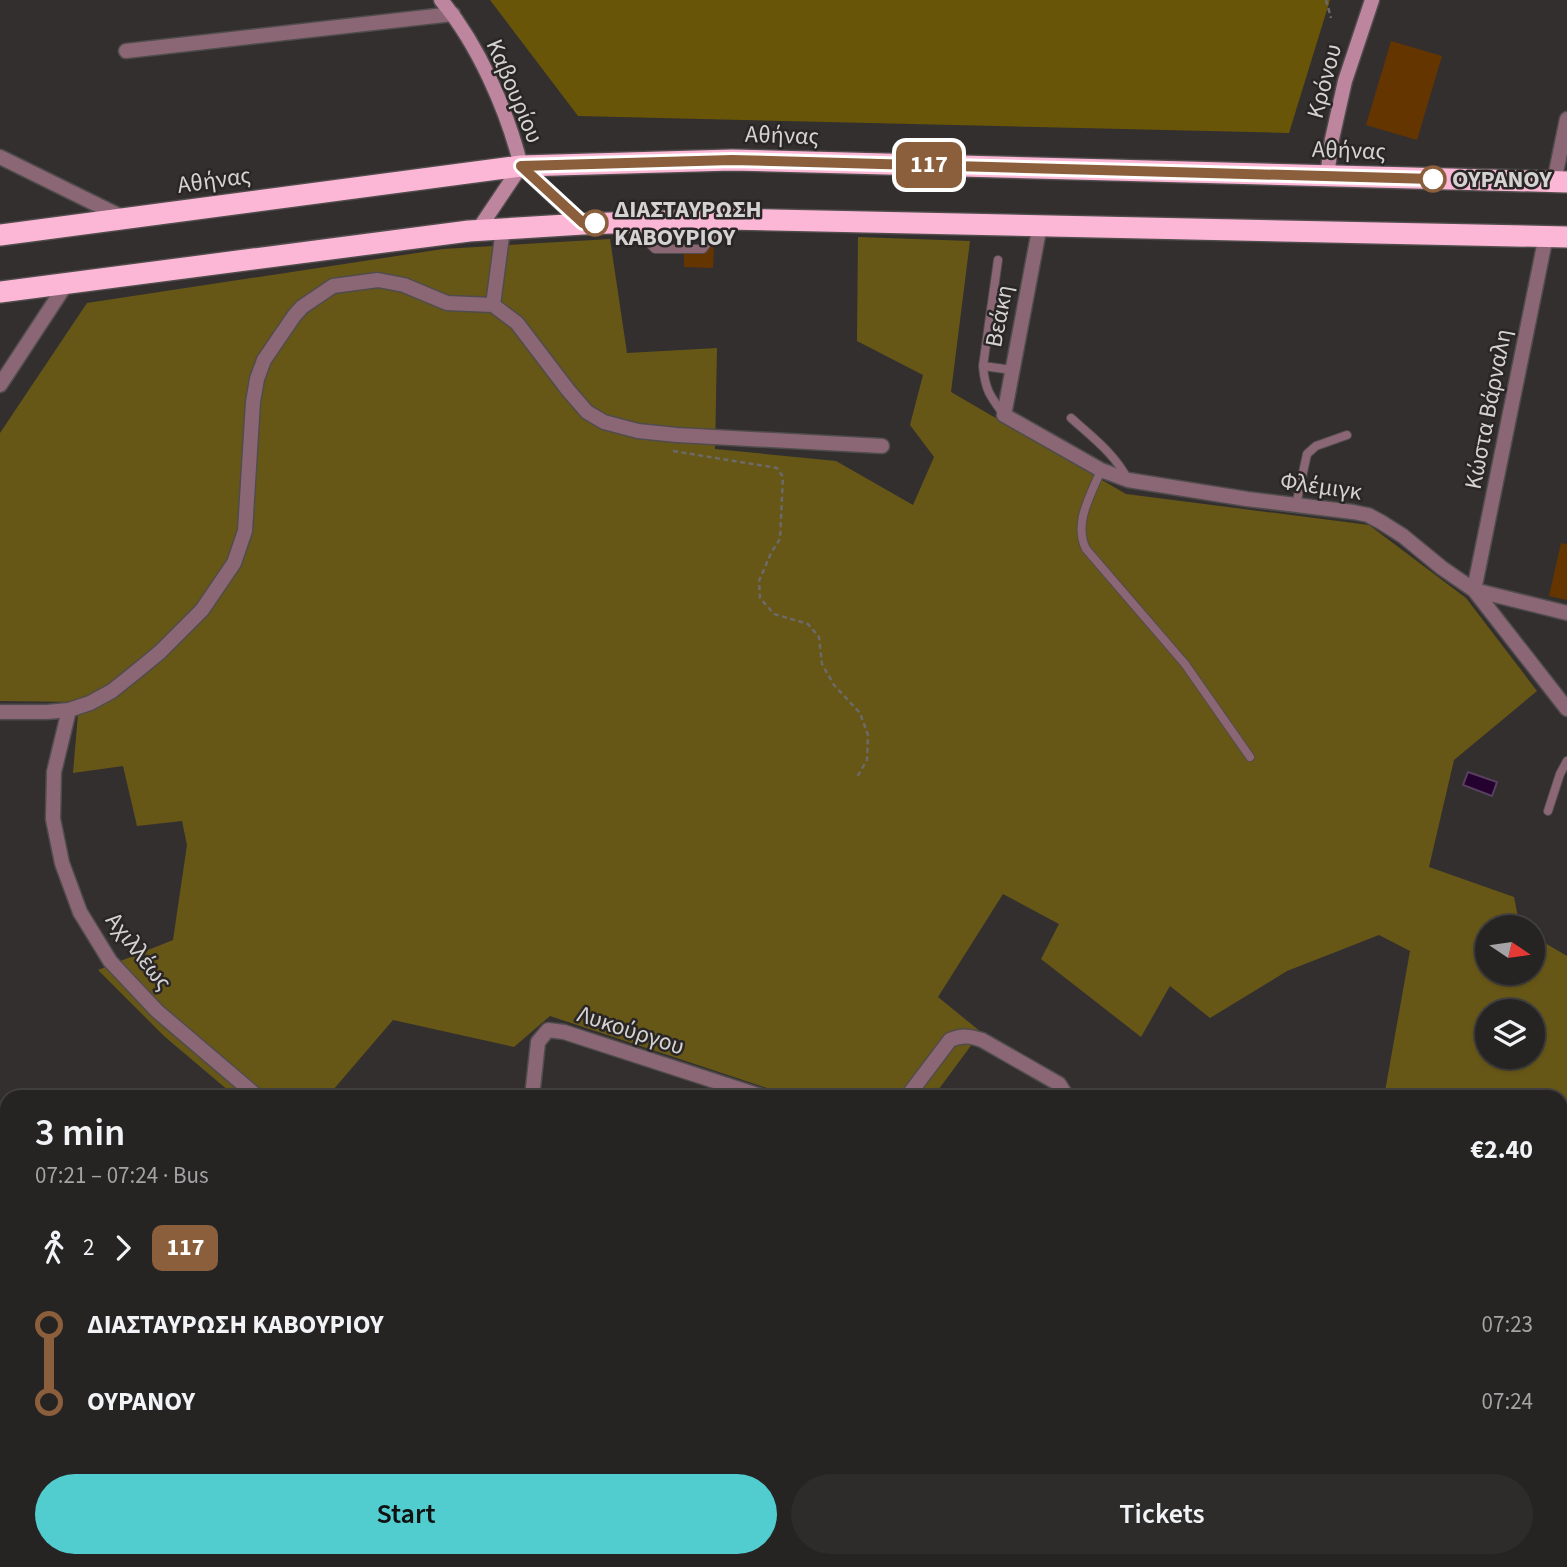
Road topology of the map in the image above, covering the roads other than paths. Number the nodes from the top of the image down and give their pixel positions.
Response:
1 (441, 0) edge
2 (1372, 0) edge
3 (453, 14) junction
4 (126, 51) dead end
5 (1567, 119) edge
6 (0, 157) edge
7 (521, 166) junction
8 (1327, 176) junction
9 (1560, 182) edge
10 (126, 218) junction
11 (725, 219) junction
12 (626, 222) junction
13 (583, 223) junction
14 (1040, 225) junction
15 (503, 229) junction
16 (478, 230) junction
17 (0, 235) edge
18 (1556, 236) edge
19 (998, 260) dead end
20 (67, 283) junction
21 (0, 292) edge
22 (494, 305) junction
23 (983, 366) junction
24 (1012, 370) junction
25 (0, 385) edge
26 (1004, 415) junction
27 (1071, 418) dead end
28 (1347, 435) dead end
29 (881, 446) dead end
30 (1101, 470) junction
31 (1128, 480) junction
32 (1296, 505) junction
33 (1474, 590) junction
34 (1567, 613) edge
35 (1567, 709) edge
36 (69, 710) junction
37 (0, 712) edge
38 (1250, 757) dead end
39 (1567, 761) edge
40 (1548, 811) dead end
41 (250, 1090) edge
42 (532, 1090) edge
43 (730, 1090) edge
44 (912, 1090) edge
45 (1063, 1090) edge

1 - 3 street, Καβουρίου
2 - 8 street, Κρόνου
3 - 4 street
3 - 7 street, Καβουρίου
5 - 9 street
6 - 10 street
7 - 8 highway, Αθήνας
7 - 10 highway, Αθήνας
7 - 13 street
7 - 16 street
8 - 9 highway, Αθήνας
10 - 17 highway, Αθήνας
11 - 12 highway
11 - 12 lane
11 - 14 highway
12 - 13 highway
13 - 15 highway
14 - 18 highway
14 - 24 street, Βεάκη
15 - 16 highway
15 - 22 street
16 - 20 highway
18 - 33 street, Κώστα Βάρναλη
19 - 23 lane
20 - 21 highway
20 - 25 street
22 - 29 street
22 - 36 street
23 - 24 lane
23 - 26 lane
24 - 26 street, Βεάκη
26 - 30 street, Φλέμιγκ
27 - 31 lane
28 - 32 lane
30 - 31 street, Φλέμιγκ
30 - 38 lane
31 - 32 street, Φλέμιγκ
32 - 33 street, Φλέμιγκ
33 - 34 street
33 - 35 street, Φλέμιγκ
36 - 37 street
36 - 41 street, Αχιλλέως
39 - 40 lane
42 - 43 street, Λυκούργου
44 - 45 street

